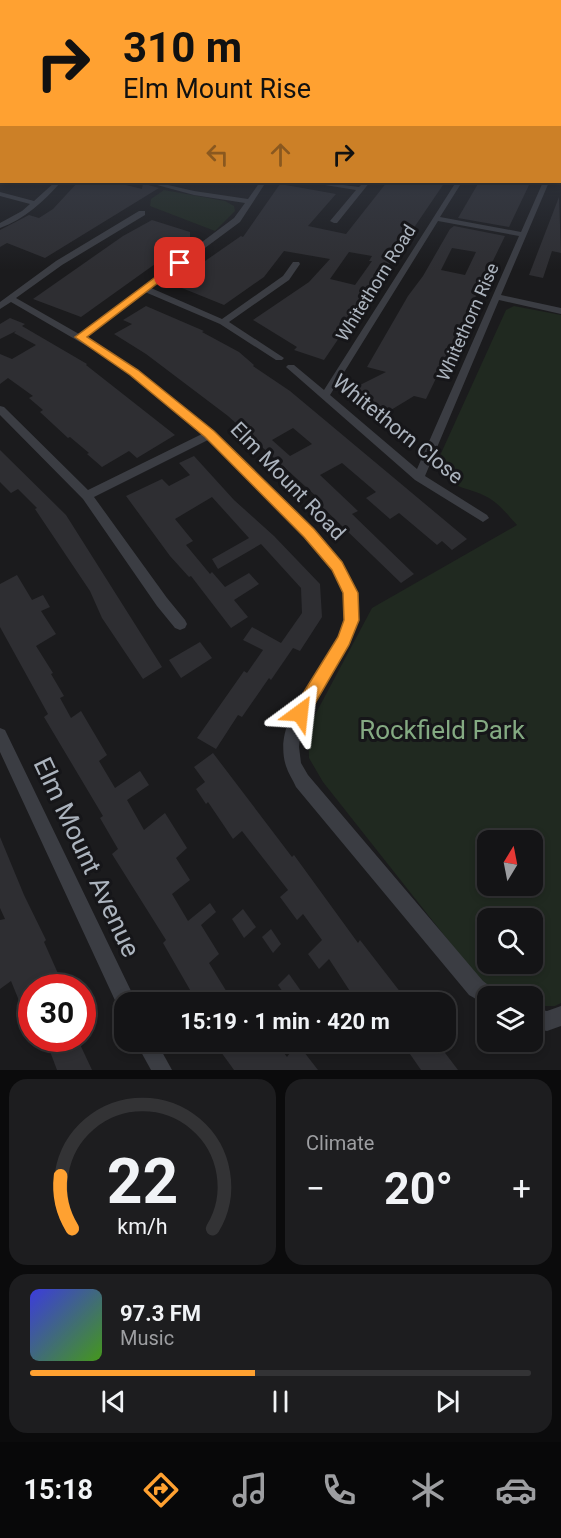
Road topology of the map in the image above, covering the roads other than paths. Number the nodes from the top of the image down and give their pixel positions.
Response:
1 (57, 183) edge
2 (158, 183) edge
3 (262, 183) edge
4 (316, 183) edge
5 (366, 183) edge
6 (458, 183) edge
7 (546, 183) edge
8 (361, 189) junction
9 (0, 194) edge
10 (248, 201) junction
11 (36, 204) junction
12 (142, 213) dead end
13 (436, 219) junction
14 (334, 221) dead end
15 (0, 226) edge
16 (523, 235) junction
17 (296, 264) dead end
18 (145, 289) junction
19 (498, 297) junction
20 (12, 299) junction
21 (0, 306) edge
22 (561, 311) edge
23 (223, 322) junction
24 (80, 337) junction
25 (279, 358) dead end
26 (291, 367) dead end
27 (325, 396) junction
28 (0, 409) edge
29 (210, 434) junction
30 (419, 477) junction
31 (87, 496) junction
32 (483, 518) dead end
33 (180, 624) dead end
34 (0, 735) edge
35 (477, 989) edge
36 (121, 992) edge
37 (561, 1016) edge
38 (543, 1020) edge
39 (151, 1052) edge
40 (160, 1069) edge

1 - 11 street
2 - 10 street
3 - 10 street
4 - 8 street
5 - 8 street
6 - 13 street, Whitethorn Road
7 - 16 street, Whitethorn Rise
8 - 14 street
9 - 11 street
10 - 18 street
11 - 15 street
12 - 20 street
13 - 16 street, Whitethorn Road
13 - 27 street, Whitethorn Road
16 - 19 street, Whitethorn Rise
17 - 23 street
18 - 23 street
18 - 24 street
19 - 22 street
19 - 30 street, Whitethorn Rise
20 - 21 street
20 - 24 street, Elm Mount Road
23 - 25 street
24 - 29 street, Elm Mount Road
26 - 27 street, Whitethorn Close
27 - 30 street, Whitethorn Close
28 - 31 street
29 - 31 street
29 - 35 street, Elm Mount Road
30 - 32 street, Whitethorn Close
31 - 33 street
34 - 36 street, Elm Mount Avenue
37 - 38 street
39 - 40 street

